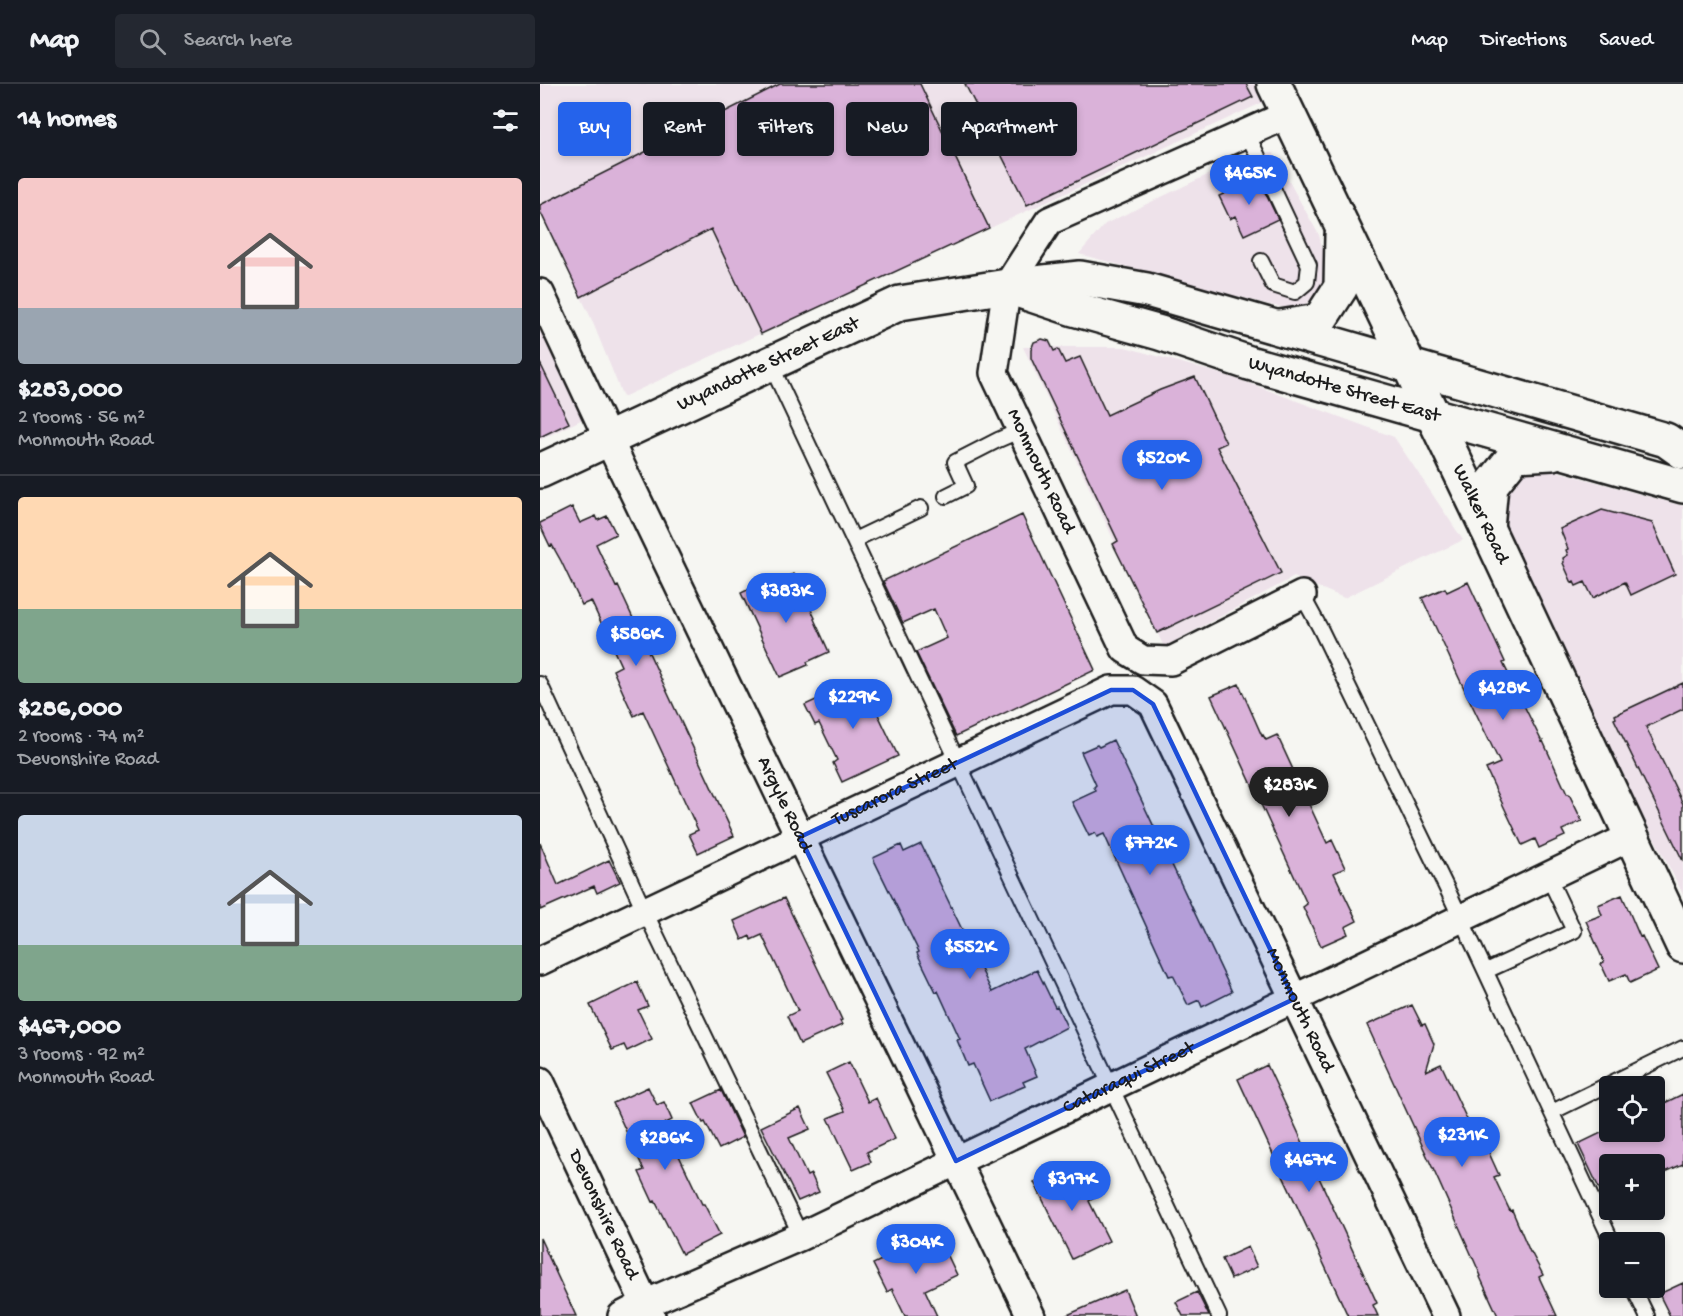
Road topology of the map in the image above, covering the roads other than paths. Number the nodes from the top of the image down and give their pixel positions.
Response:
1 (1274, 84) edge
2 (1289, 114) junction
3 (1246, 133) junction
4 (1342, 227) junction
5 (1261, 261) dead end
6 (1006, 286) junction
7 (540, 293) edge
8 (1278, 328) junction
9 (770, 363) junction
10 (1409, 366) junction
11 (1432, 415) junction
12 (1021, 430) junction
13 (609, 439) junction
14 (1683, 452) edge
15 (1566, 453) junction
16 (540, 471) edge
17 (1683, 486) edge
18 (946, 496) dead end
19 (921, 508) dead end
20 (1486, 528) junction
21 (854, 540) junction
22 (1302, 595) joint
23 (540, 684) edge
24 (1153, 704) joint
25 (958, 763) junction
26 (1632, 836) junction
27 (800, 837) junction
28 (1548, 876) junction
29 (645, 911) junction
30 (1461, 918) junction
31 (1683, 946) edge
32 (540, 961) edge
33 (1486, 971) junction
34 (1294, 999) junction
35 (1683, 1048) edge
36 (540, 1081) edge
37 (1111, 1087) junction
38 (1552, 1112) junction
39 (956, 1161) junction
40 (1607, 1232) edge
41 (801, 1236) junction
42 (1638, 1298) edge
43 (639, 1312) edge
44 (1031, 1316) edge
45 (1219, 1316) edge
46 (1446, 1316) edge
47 (1647, 1316) edge

1 - 2 main road, Walker Road
2 - 3 street
2 - 4 main road, Walker Road
3 - 5 lane
3 - 6 street
4 - 8 main road
4 - 10 main road, Walker Road
6 - 8 main road, Wyandotte Street East
6 - 9 main road, Wyandotte Street East
6 - 11 main road, Wyandotte Street East
6 - 12 street, Monmouth Road
7 - 13 street, Argyle Road
8 - 10 main road, Wyandotte Street East
9 - 13 main road, Wyandotte Street East
9 - 21 lane
10 - 11 main road, Walker Road
10 - 14 main road, Wyandotte Street East
11 - 15 main road, Wyandotte Street East
11 - 20 main road, Walker Road
12 - 18 lane
12 - 22 street, Monmouth Road
13 - 16 main road, Wyandotte Street East
13 - 27 street, Argyle Road
15 - 17 main road, Wyandotte Street East
15 - 20 main road
19 - 21 lane
20 - 26 main road, Walker Road
21 - 25 lane
22 - 30 lane
23 - 29 lane
24 - 25 street, Tuscarora Street
24 - 34 street, Monmouth Road
25 - 27 street, Tuscarora Street
25 - 37 lane
26 - 28 street, Cataraqui Street
26 - 31 main road, Walker Road
27 - 29 street, Tuscarora Street
27 - 39 street, Argyle Road
28 - 30 street, Cataraqui Street
28 - 33 lane
29 - 32 street, Tuscarora Street
29 - 41 lane
30 - 33 lane
30 - 34 street, Cataraqui Street
33 - 38 lane
34 - 37 street, Cataraqui Street
34 - 46 street, Monmouth Road
35 - 38 lane
36 - 43 street, Devonshire Road
37 - 39 street, Cataraqui Street
37 - 45 lane
38 - 40 lane
39 - 41 street, Cataraqui Street
39 - 44 street, Argyle Road
41 - 43 street, Cataraqui Street
42 - 47 lane

